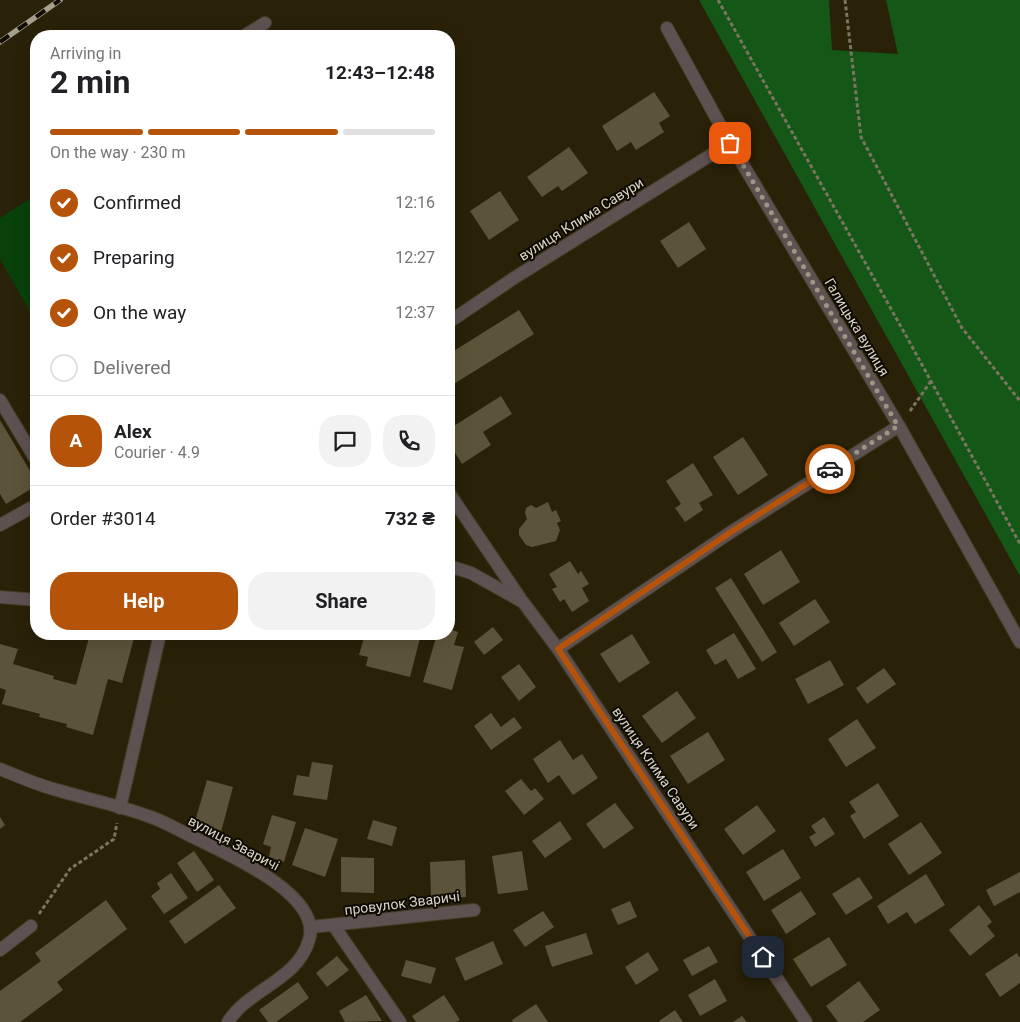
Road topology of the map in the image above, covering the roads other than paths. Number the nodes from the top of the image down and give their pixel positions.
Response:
1 (265, 23) dead end
2 (667, 28) dead end
3 (254, 30) edge
4 (730, 143) junction
5 (455, 318) edge
6 (0, 400) edge
7 (898, 426) junction
8 (30, 450) edge
9 (455, 502) edge
10 (30, 508) edge
11 (1, 523) edge
12 (455, 568) edge
13 (0, 597) edge
14 (30, 600) edge
15 (523, 602) junction
16 (159, 640) edge
17 (1020, 642) edge
18 (558, 649) junction
19 (0, 769) edge
20 (120, 808) junction
21 (474, 910) dead end
22 (31, 926) road end
23 (334, 926) junction
24 (311, 927) junction
25 (0, 950) edge
26 (228, 1022) edge
27 (400, 1022) edge
28 (806, 1022) edge

1 - 3 street
2 - 4 street, Галицька вулиця
4 - 5 street, вулиця Клима Савури
4 - 7 street, Галицька вулиця
6 - 8 street
7 - 17 street, Галицька вулиця
7 - 18 street
9 - 15 street
10 - 11 street
12 - 15 street, вулиця Клима Савури
13 - 14 street
15 - 18 street, вулиця Клима Савури
16 - 20 street
18 - 28 street, вулиця Клима Савури
19 - 20 street, вулиця Зваричі
20 - 24 street, вулиця Зваричі
21 - 23 street, провулок Зваричі
22 - 25 street
23 - 24 street, провулок Зваричі
23 - 27 street, провулок Зваричі
24 - 26 street

